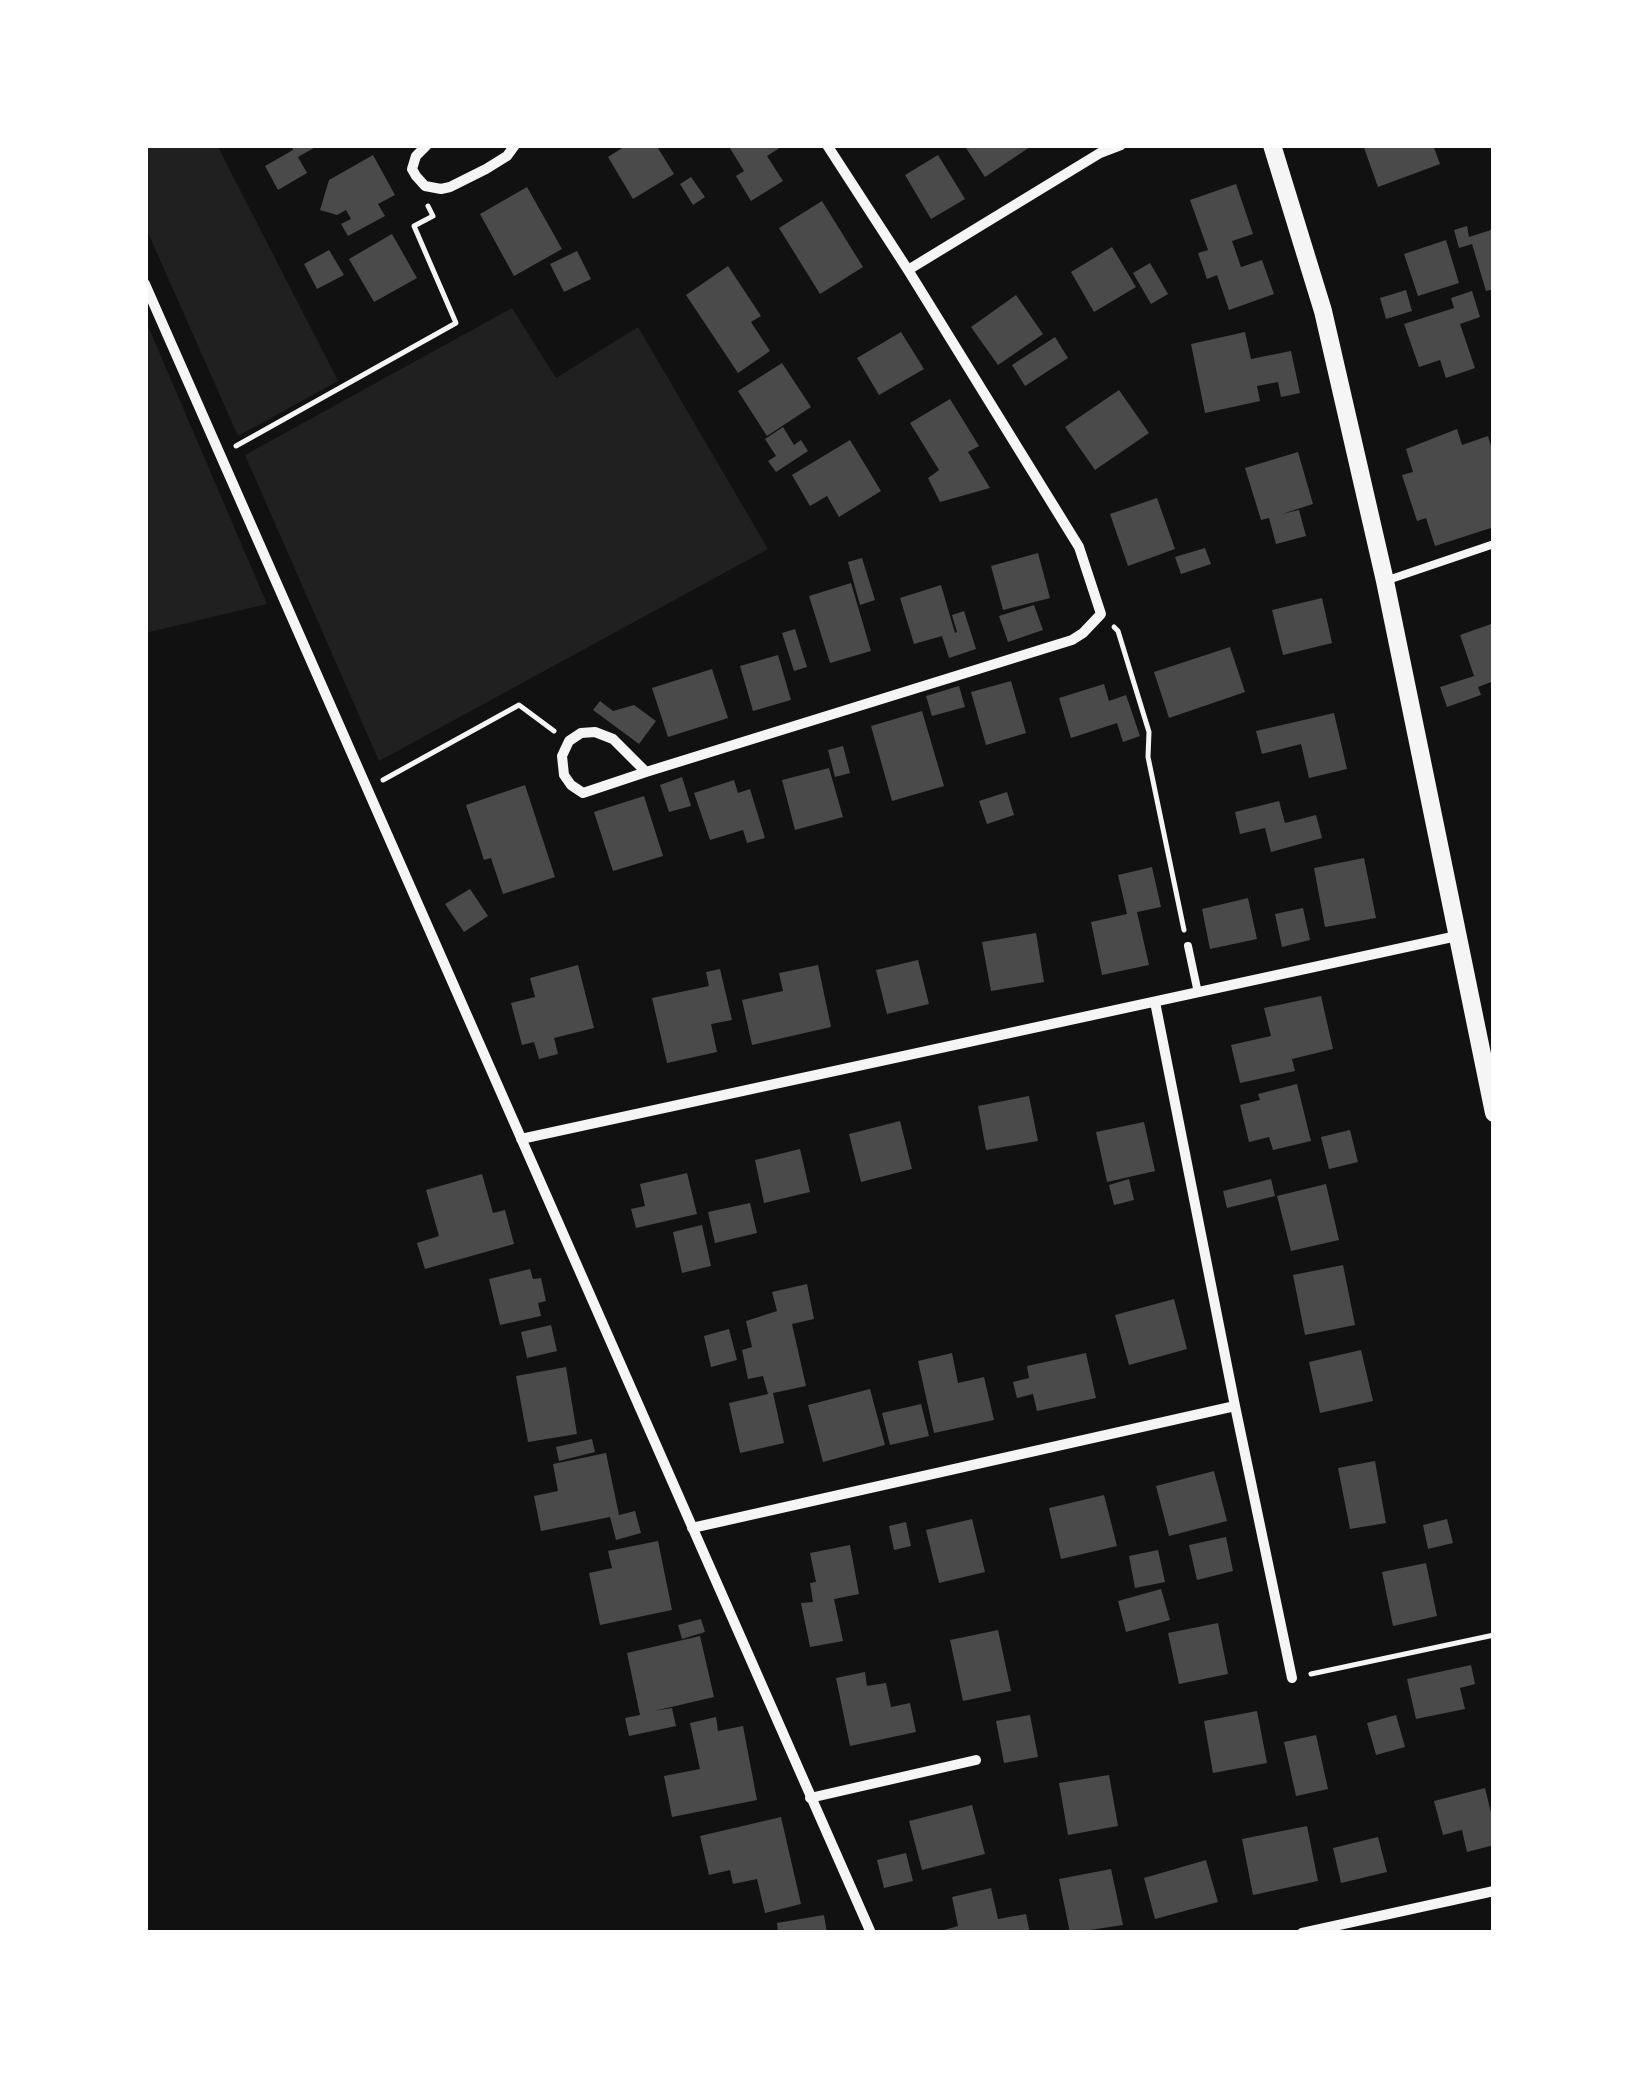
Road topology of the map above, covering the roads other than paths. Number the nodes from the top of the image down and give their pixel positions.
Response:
1 (428, 145) edge
2 (514, 145) edge
3 (827, 145) edge
4 (1121, 145) edge
5 (1272, 145) edge
6 (908, 270) junction
7 (145, 284) edge
8 (1494, 544) edge
9 (1384, 580) junction
10 (646, 772) junction
11 (1458, 936) junction
12 (1188, 946) road end
13 (1198, 993) junction
14 (1155, 1002) junction
15 (1487, 1045) edge
16 (1494, 1113) edge
17 (521, 1139) junction
18 (1236, 1406) junction
19 (692, 1528) junction
20 (1292, 1678) road end
21 (976, 1760) dead end
22 (810, 1798) junction
23 (1494, 1891) edge
24 (871, 1933) edge
25 (1302, 1933) edge

1 - 2 street
3 - 6 street
4 - 6 street
5 - 9 street
6 - 10 street
7 - 17 street
8 - 9 lane
9 - 11 street
10 - 10 street
11 - 13 street
11 - 15 street
12 - 13 lane
13 - 14 street
14 - 17 street
14 - 18 street
15 - 16 street
17 - 19 street
18 - 19 street
18 - 20 street
19 - 22 street
21 - 22 street
22 - 24 street
23 - 25 street

